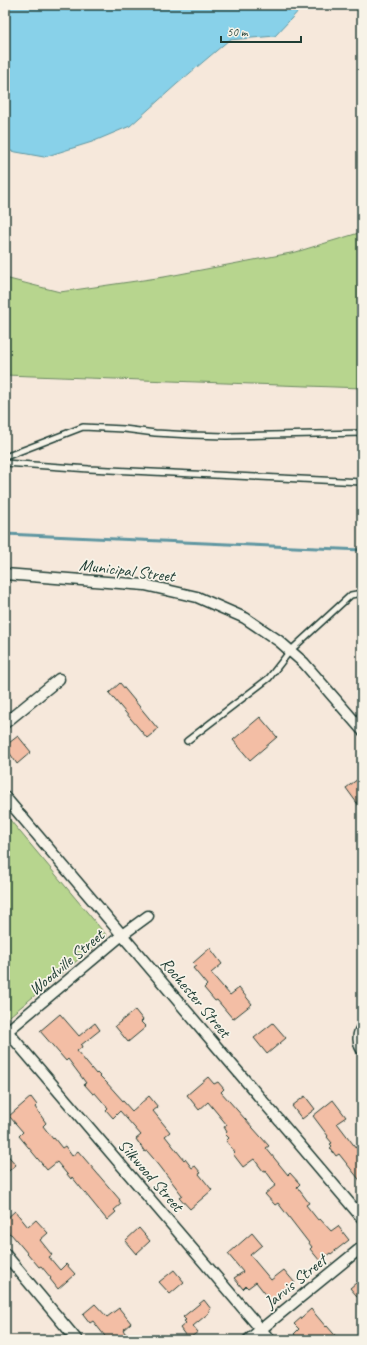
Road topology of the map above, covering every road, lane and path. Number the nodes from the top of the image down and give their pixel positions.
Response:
1 (362, 433) edge
2 (5, 456) edge
3 (5, 463) edge
4 (362, 482) edge
5 (5, 574) edge
6 (362, 593) edge
7 (290, 651) junction
8 (59, 678) dead end
9 (5, 723) edge
10 (362, 730) edge
11 (186, 741) dead end
12 (5, 797) edge
13 (148, 916) dead end
14 (122, 935) junction
15 (362, 1024) edge
16 (6, 1032) edge
17 (362, 1054) edge
18 (362, 1218) edge
19 (362, 1247) edge
20 (5, 1254) edge
21 (261, 1329) junction
22 (77, 1340) edge
23 (248, 1340) edge
24 (270, 1340) edge

1 - 2 lane
3 - 4 lane
5 - 7 street, Municipal Street
6 - 7 lane
7 - 10 street, Municipal Street
7 - 11 lane
8 - 9 street
12 - 14 street, Rochester Street
13 - 14 street, Woodville Street
14 - 16 street, Woodville Street
14 - 18 street, Rochester Street
15 - 17 lane
16 - 21 street, Silkwood Street
19 - 21 street, Jarvis Street
20 - 22 street
21 - 23 street, Jarvis Street
21 - 24 street, Silkwood Street

